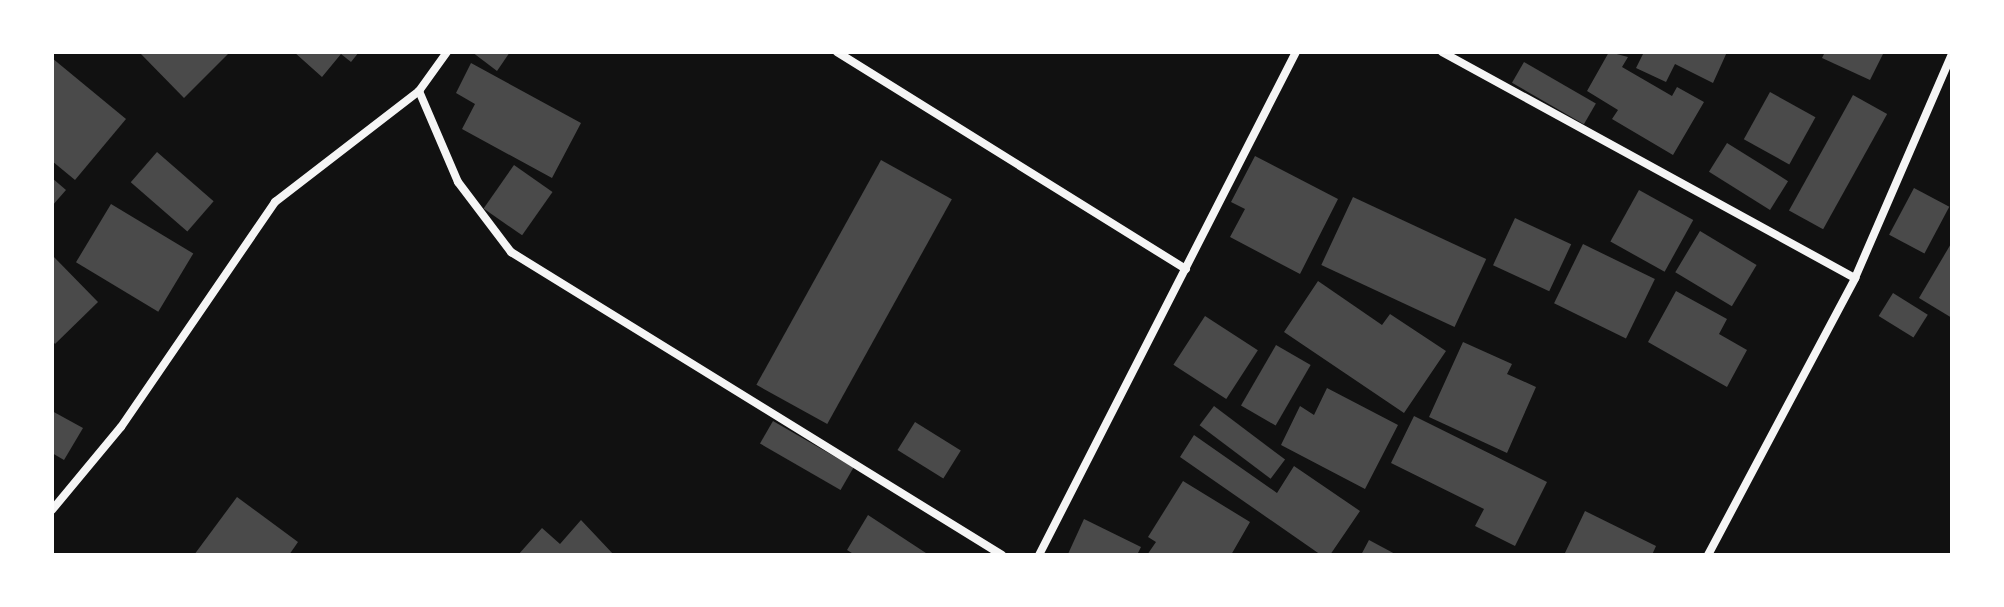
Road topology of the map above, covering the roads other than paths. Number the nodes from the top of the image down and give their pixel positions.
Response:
1 (447, 52) edge
2 (837, 52) edge
3 (1296, 52) edge
4 (1442, 52) edge
5 (1952, 54) edge
6 (419, 91) junction
7 (1186, 269) junction
8 (1855, 278) junction
9 (52, 510) edge
10 (1002, 555) edge
11 (1039, 555) edge
12 (1708, 555) edge

1 - 6 street
2 - 7 street
3 - 7 street
4 - 8 street
5 - 8 street
6 - 9 street
6 - 10 street
7 - 11 street
8 - 12 street

